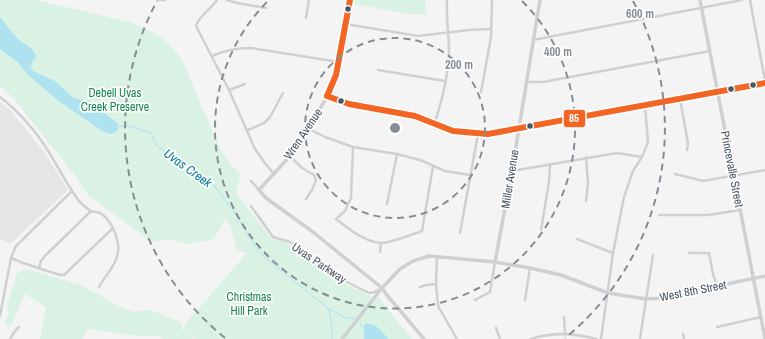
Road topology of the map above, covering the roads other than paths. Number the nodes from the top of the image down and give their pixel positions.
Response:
1 (158, 0) edge
2 (164, 0) edge
3 (217, 0) edge
4 (227, 0) edge
5 (309, 0) edge
6 (350, 0) edge
7 (447, 0) edge
8 (492, 0) edge
9 (540, 0) edge
10 (700, 0) edge
11 (742, 0) edge
12 (750, 0) edge
13 (266, 8) dead end
14 (702, 8) junction
15 (306, 18) dead end
16 (346, 24) junction
17 (491, 29) junction
18 (447, 33) junction
19 (533, 40) junction
20 (710, 51) junction
21 (212, 56) junction
22 (339, 62) junction
23 (378, 70) dead end
24 (445, 81) junction
25 (526, 82) junction
26 (765, 82) edge
27 (245, 84) dead end
28 (230, 90) junction
29 (481, 92) dead end
30 (718, 92) junction
31 (283, 93) dead end
32 (327, 96) junction
33 (0, 97) edge
34 (680, 99) junction
35 (644, 106) junction
36 (434, 123) junction
37 (310, 129) junction
38 (248, 130) junction
39 (518, 130) junction
40 (478, 134) junction
41 (353, 147) junction
42 (687, 150) dead end
43 (397, 154) junction
44 (290, 156) junction
45 (586, 157) junction
46 (642, 157) junction
47 (550, 164) junction
48 (433, 166) junction
49 (765, 170) edge
50 (512, 171) junction
51 (274, 174) junction
52 (675, 174) dead end
53 (470, 175) junction
54 (733, 175) junction
55 (251, 181) dead end
56 (258, 190) junction
57 (72, 191) junction
58 (306, 199) dead end
59 (586, 201) dead end
60 (388, 204) dead end
61 (250, 206) dead end
62 (740, 210) junction
63 (91, 211) junction
64 (659, 215) dead end
65 (113, 228) junction
66 (541, 230) dead end
67 (460, 233) dead end
68 (577, 240) dead end
69 (381, 243) junction
70 (380, 252) dead end
71 (613, 253) junction
72 (690, 253) dead end
73 (653, 255) dead end
74 (437, 256) junction
75 (11, 258) junction
76 (495, 262) junction
77 (39, 268) junction
78 (530, 268) junction
79 (765, 276) edge
80 (753, 279) junction
81 (436, 284) junction
82 (717, 286) junction
83 (99, 287) dead end
84 (420, 287) dead end
85 (382, 288) junction
86 (608, 293) junction
87 (646, 299) junction
88 (475, 300) dead end
89 (525, 300) dead end
90 (0, 316) edge
91 (564, 317) dead end
92 (761, 317) junction
93 (19, 327) dead end
94 (718, 327) dead end
95 (496, 328) dead end
96 (565, 334) junction
97 (683, 334) dead end
98 (640, 338) edge
99 (10, 339) edge
100 (342, 339) edge
101 (424, 339) edge
102 (457, 339) edge
103 (500, 339) edge
104 (531, 339) edge
105 (596, 339) edge
106 (601, 339) edge
107 (684, 339) edge
108 (765, 339) edge

1 - 2 street
3 - 21 street
4 - 13 street
5 - 15 street
6 - 16 street, Wren Avenue
7 - 18 street
8 - 17 street
9 - 19 street, Miller Avenue
10 - 14 street, Princevalle Street
11 - 14 street
12 - 26 street
14 - 19 street
14 - 20 street, Princevalle Street
16 - 18 street
16 - 22 street, Wren Avenue
17 - 18 street
17 - 29 street
18 - 24 street
19 - 25 street, Miller Avenue
20 - 25 street
20 - 30 street, Princevalle Street
21 - 22 street
21 - 28 street
22 - 32 street, Wren Avenue
23 - 24 street
24 - 36 street
25 - 39 street, Miller Avenue
26 - 30 street
27 - 28 street
28 - 38 street
30 - 34 street
30 - 54 street, Princevalle Street
31 - 38 street
32 - 36 street
32 - 37 street, Wren Avenue
33 - 57 street
34 - 35 street
34 - 42 street
35 - 39 street
35 - 46 street
36 - 40 street
37 - 41 street
37 - 44 street, Wren Avenue
38 - 51 street
39 - 40 street
39 - 50 street, Miller Avenue
40 - 53 street
41 - 43 street
41 - 69 street
43 - 48 street
43 - 60 street
44 - 51 street, Wren Avenue
44 - 58 street
45 - 46 street
45 - 47 street
45 - 59 street
46 - 71 street
47 - 50 street
47 - 66 street
48 - 53 street
48 - 69 street
49 - 54 street
50 - 76 street, Miller Avenue
51 - 56 street, Wren Avenue
52 - 54 street
53 - 67 street
54 - 62 street, Princevalle Street
55 - 56 street
56 - 85 street
57 - 63 street
57 - 75 street
61 - 85 street, Uvas Parkway
62 - 64 street
62 - 80 street, Princevalle Street
63 - 65 street
63 - 77 street
65 - 77 street
65 - 83 street
68 - 71 street
69 - 70 street
71 - 86 street
72 - 82 street
73 - 87 street
74 - 76 street
74 - 81 street
74 - 85 street
75 - 77 street
75 - 90 street
76 - 78 street
76 - 88 street
78 - 86 street, West 8th Street
78 - 89 street
79 - 80 street, West 8th Street
80 - 82 street, West 8th Street
80 - 92 street, Princevalle Street
81 - 84 street
81 - 102 street
82 - 87 street, West 8th Street
85 - 100 street
85 - 101 street
86 - 87 street, West 8th Street
86 - 106 street
87 - 98 street
91 - 96 street
92 - 94 street
92 - 108 street, Princevalle Street
93 - 99 street
95 - 103 street
96 - 104 street
96 - 105 street
97 - 107 street

